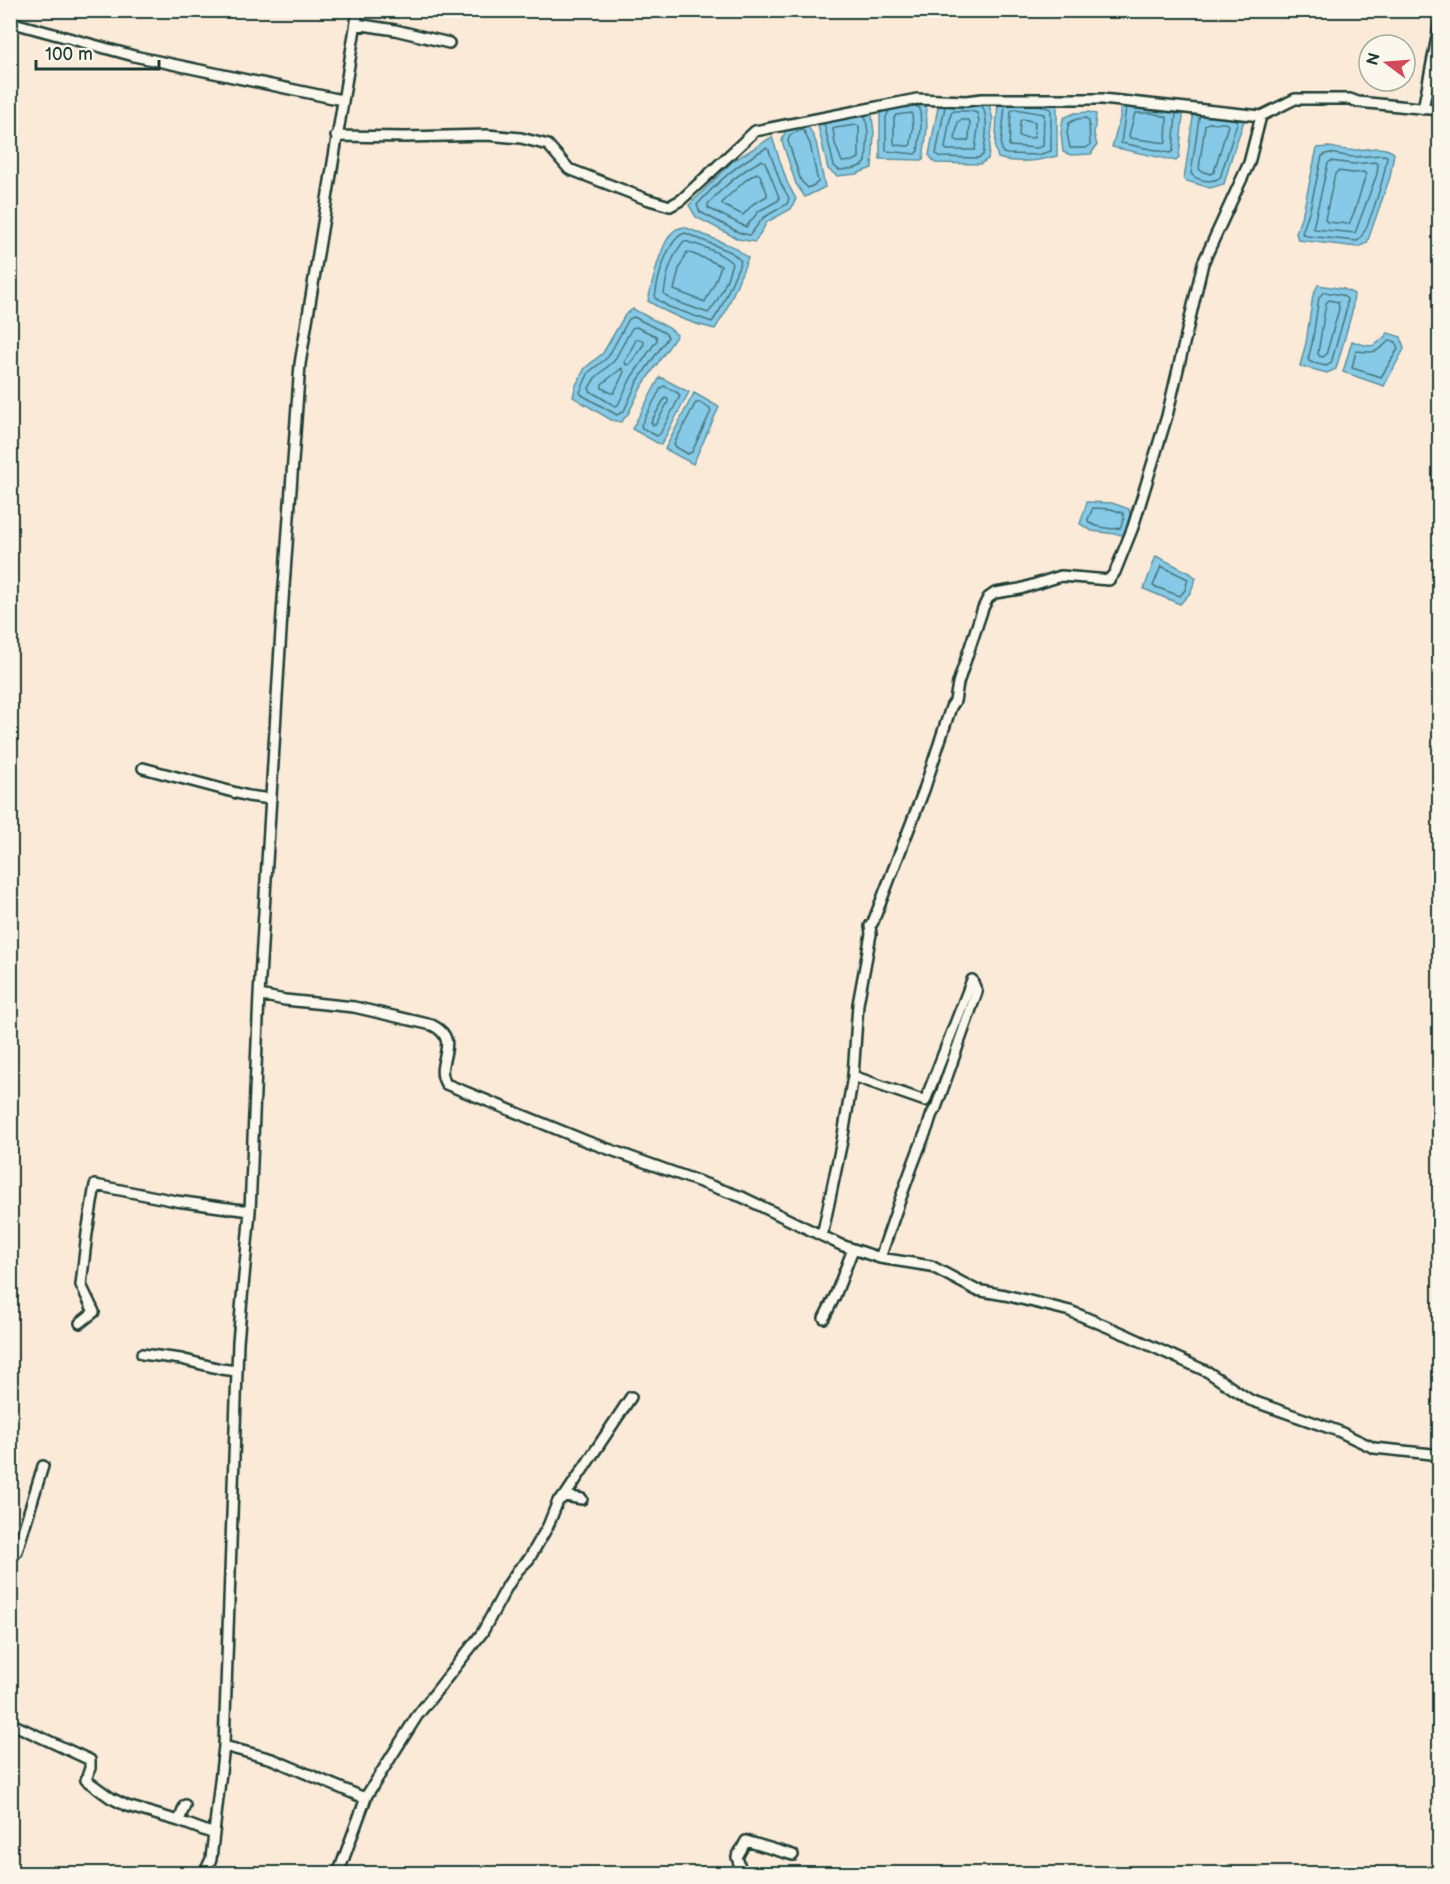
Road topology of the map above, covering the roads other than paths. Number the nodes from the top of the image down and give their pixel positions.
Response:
1 (358, 10) edge
2 (10, 22) edge
3 (1440, 22) edge
4 (356, 24) junction
5 (449, 43) dead end
6 (342, 100) junction
7 (1423, 109) junction
8 (1440, 110) edge
9 (1261, 116) junction
10 (336, 136) junction
11 (143, 768) dead end
12 (271, 799) junction
13 (259, 995) junction
14 (853, 1076) junction
15 (250, 1211) junction
16 (822, 1236) junction
17 (853, 1249) junction
18 (880, 1258) junction
19 (824, 1318) dead end
20 (80, 1323) dead end
21 (142, 1354) dead end
22 (237, 1371) junction
23 (631, 1397) dead end
24 (1440, 1461) edge
25 (43, 1466) dead end
26 (565, 1496) junction
27 (582, 1499) dead end
28 (10, 1560) edge
29 (10, 1723) edge
30 (224, 1746) junction
31 (367, 1795) junction
32 (185, 1805) dead end
33 (179, 1821) junction
34 (214, 1833) junction
35 (793, 1855) dead end
36 (204, 1874) edge
37 (338, 1874) edge
38 (742, 1874) edge

1 - 4 street
2 - 6 street
3 - 7 street
4 - 5 street
4 - 6 street
6 - 10 street
7 - 8 street
7 - 9 street
9 - 10 street
9 - 14 street
10 - 12 street
11 - 12 street
12 - 13 street
13 - 15 street
13 - 16 street
14 - 16 street
14 - 18 street
15 - 20 street
15 - 22 street
16 - 17 street
17 - 18 street
17 - 19 street
18 - 24 street
21 - 22 street
22 - 30 street
23 - 26 street
25 - 28 street
26 - 27 street
26 - 31 street
29 - 33 street
30 - 31 street
30 - 34 street
31 - 37 street
32 - 33 street
33 - 34 street
34 - 36 street
35 - 38 street

